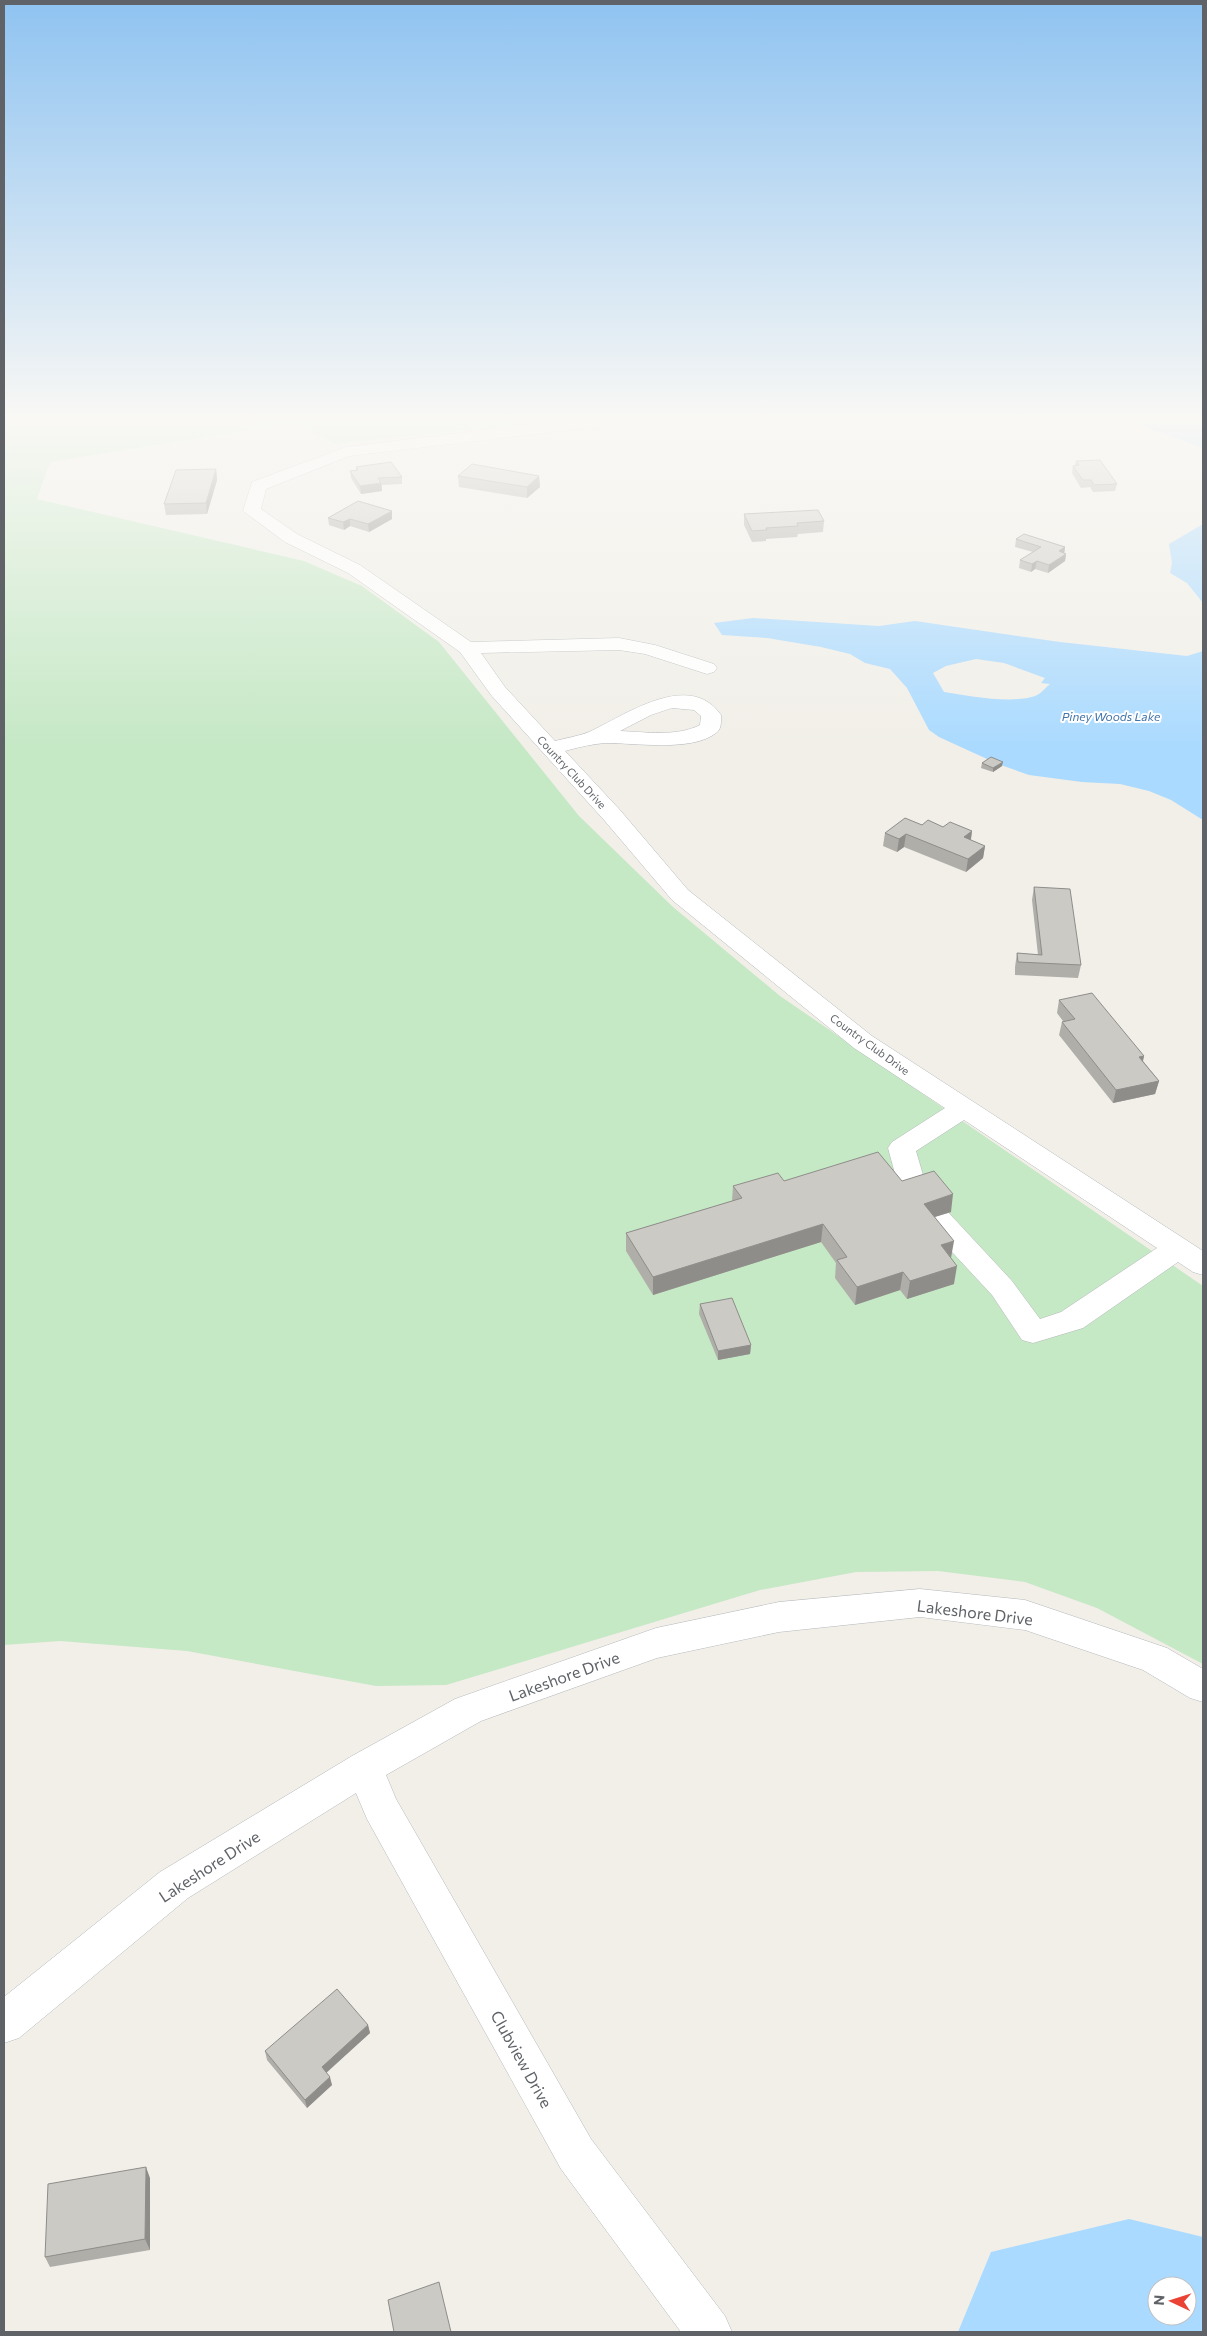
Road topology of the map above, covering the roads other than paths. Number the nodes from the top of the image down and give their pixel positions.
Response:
1 (278, 529) edge
2 (467, 648) junction
3 (707, 668) dead end
4 (593, 738) junction
5 (551, 749) junction
6 (964, 1108) junction
7 (914, 1192) edge
8 (937, 1218) edge
9 (1178, 1248) junction
10 (1203, 1265) edge
11 (1203, 1688) edge
12 (365, 1768) junction
13 (4, 2023) edge
14 (709, 2332) edge

1 - 2 street, Country Club Drive
2 - 3 street
2 - 5 street, Country Club Drive
4 - 4 street
4 - 5 street
5 - 6 street, Country Club Drive
6 - 7 street
6 - 9 street, Country Club Drive
8 - 9 street
9 - 10 street, Country Club Drive
11 - 12 street, Lakeshore Drive
12 - 13 street, Lakeshore Drive
12 - 14 street, Clubview Drive

